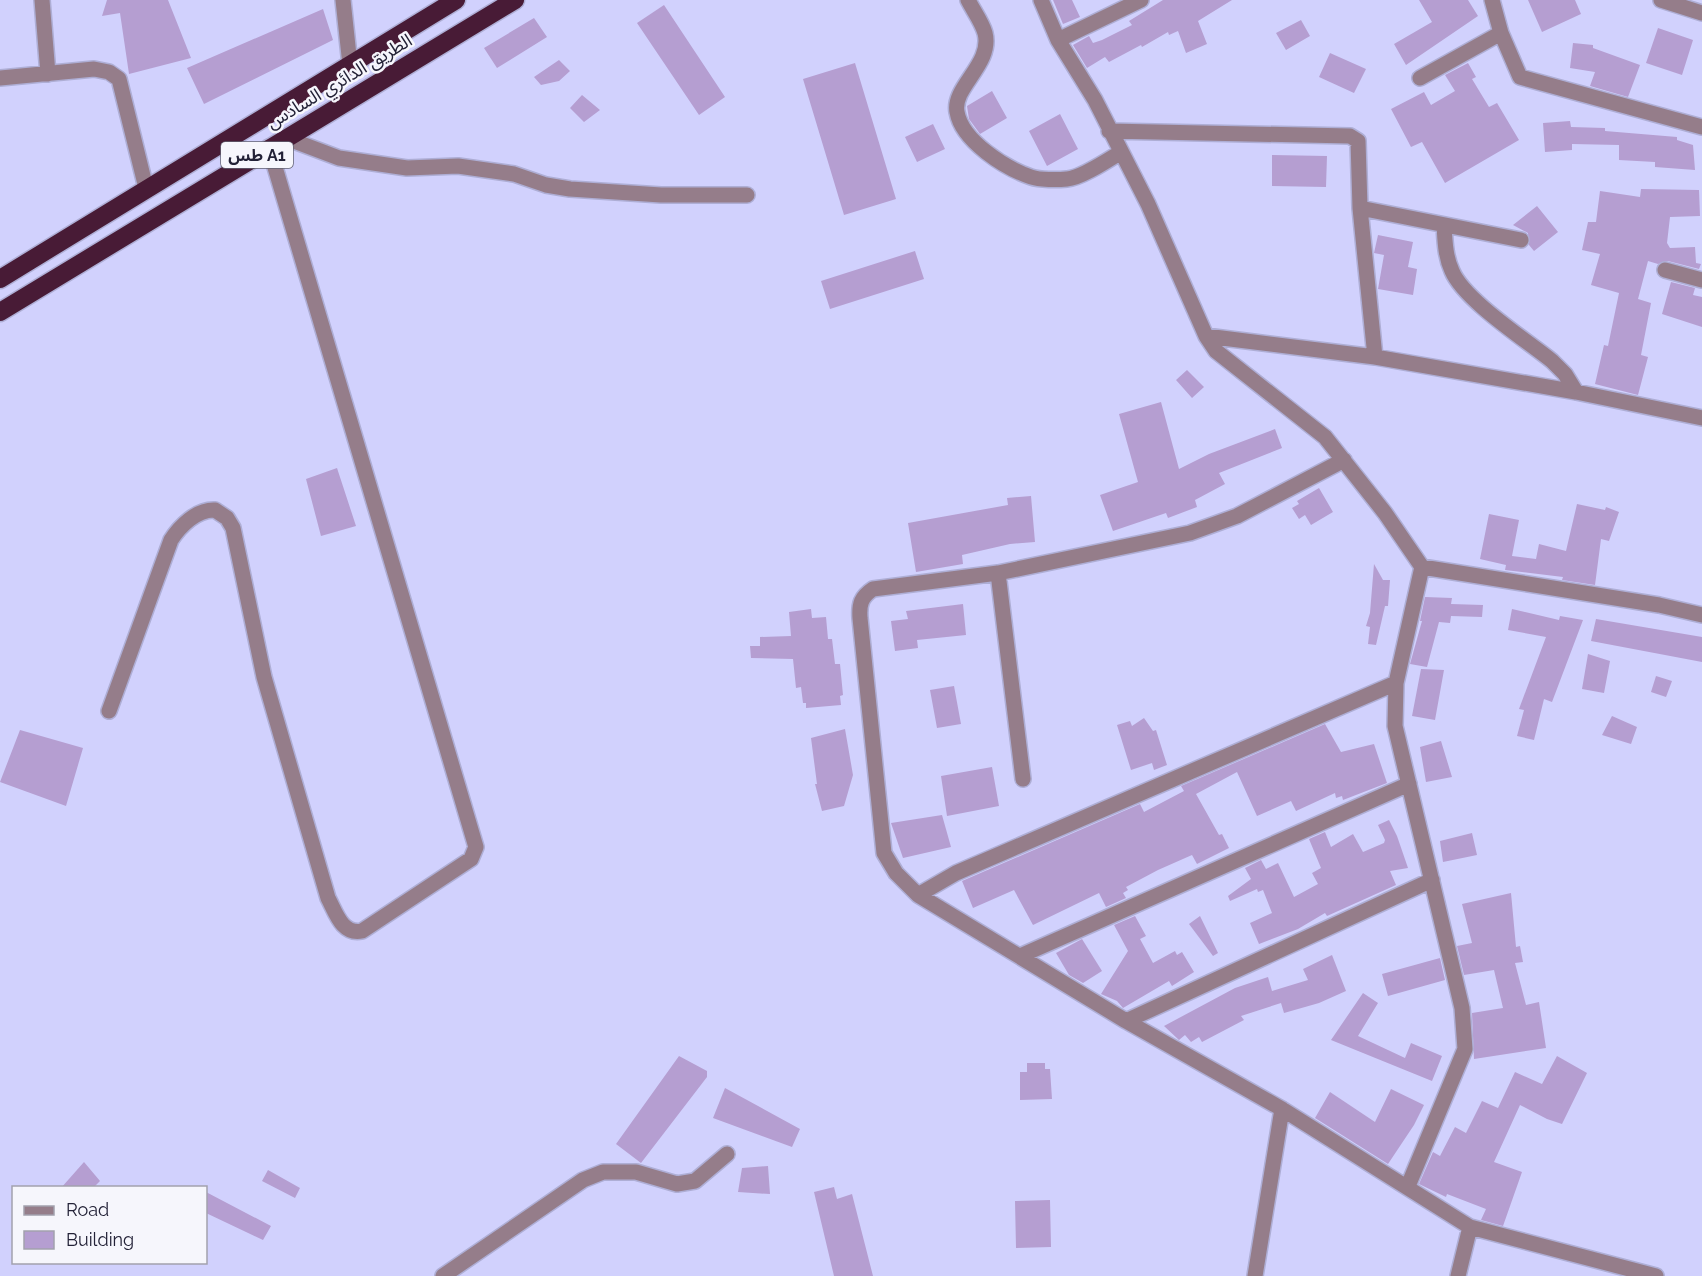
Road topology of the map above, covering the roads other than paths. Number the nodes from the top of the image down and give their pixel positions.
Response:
1 (42, 0) edge
2 (343, 0) edge
3 (456, 0) edge
4 (515, 0) edge
5 (968, 0) edge
6 (1041, 0) edge
7 (1141, 0) edge
8 (1492, 0) edge
9 (1661, 0) edge
10 (1702, 13) edge
11 (1501, 33) junction
12 (1058, 40) junction
13 (350, 65) junction
14 (48, 74) junction
15 (0, 78) edge
16 (1420, 78) dead end
17 (1702, 127) edge
18 (1110, 131) junction
19 (286, 138) junction
20 (269, 147) junction
21 (1121, 152) junction
22 (146, 188) junction
23 (747, 195) dead end
24 (1360, 208) junction
25 (1444, 225) junction
26 (1521, 240) dead end
27 (1665, 270) dead end
28 (0, 279) edge
29 (1702, 279) edge
30 (0, 312) edge
31 (1206, 336) junction
32 (1375, 357) junction
33 (1576, 392) junction
34 (1702, 418) edge
35 (1344, 460) junction
36 (1422, 567) junction
37 (998, 573) junction
38 (1702, 615) edge
39 (1396, 682) junction
40 (109, 711) dead end
41 (1023, 779) dead end
42 (1409, 784) junction
43 (1432, 880) junction
44 (918, 895) junction
45 (1020, 957) junction
46 (1126, 1021) junction
47 (1282, 1109) junction
48 (727, 1154) dead end
49 (1408, 1186) junction
50 (1470, 1227) junction
51 (442, 1276) edge
52 (1255, 1276) edge
53 (1458, 1276) edge
54 (1656, 1276) edge

1 - 14 street
2 - 13 street
3 - 13 highway, الطريق الدائري السادس / طس A1
4 - 19 highway, الطريق الدائري السادس / طس A1
5 - 21 street
6 - 12 street
7 - 12 street
8 - 11 street
9 - 10 street
11 - 16 street
11 - 17 street
12 - 18 street
13 - 22 highway, الطريق الدائري السادس / طس A1
14 - 15 street
14 - 22 street
18 - 21 street
18 - 24 street
19 - 20 highway, الطريق الدائري السادس / طس A1
19 - 23 street
20 - 30 highway, الطريق الدائري السادس / طس A1
20 - 40 street
21 - 31 street
22 - 28 highway, الطريق الدائري السادس / طس A1
24 - 25 street
24 - 32 street
25 - 26 street
25 - 33 street
27 - 29 street
31 - 32 street
31 - 35 street
32 - 33 street
33 - 34 street
35 - 36 street
35 - 37 street
36 - 38 street
36 - 39 street
37 - 41 street
37 - 44 street
39 - 42 street
39 - 44 street
42 - 43 street
42 - 45 street
43 - 46 street
43 - 49 street
44 - 45 street
45 - 46 street
46 - 47 street
47 - 49 street
47 - 52 street
48 - 51 street
49 - 50 street
50 - 53 street
50 - 54 street

